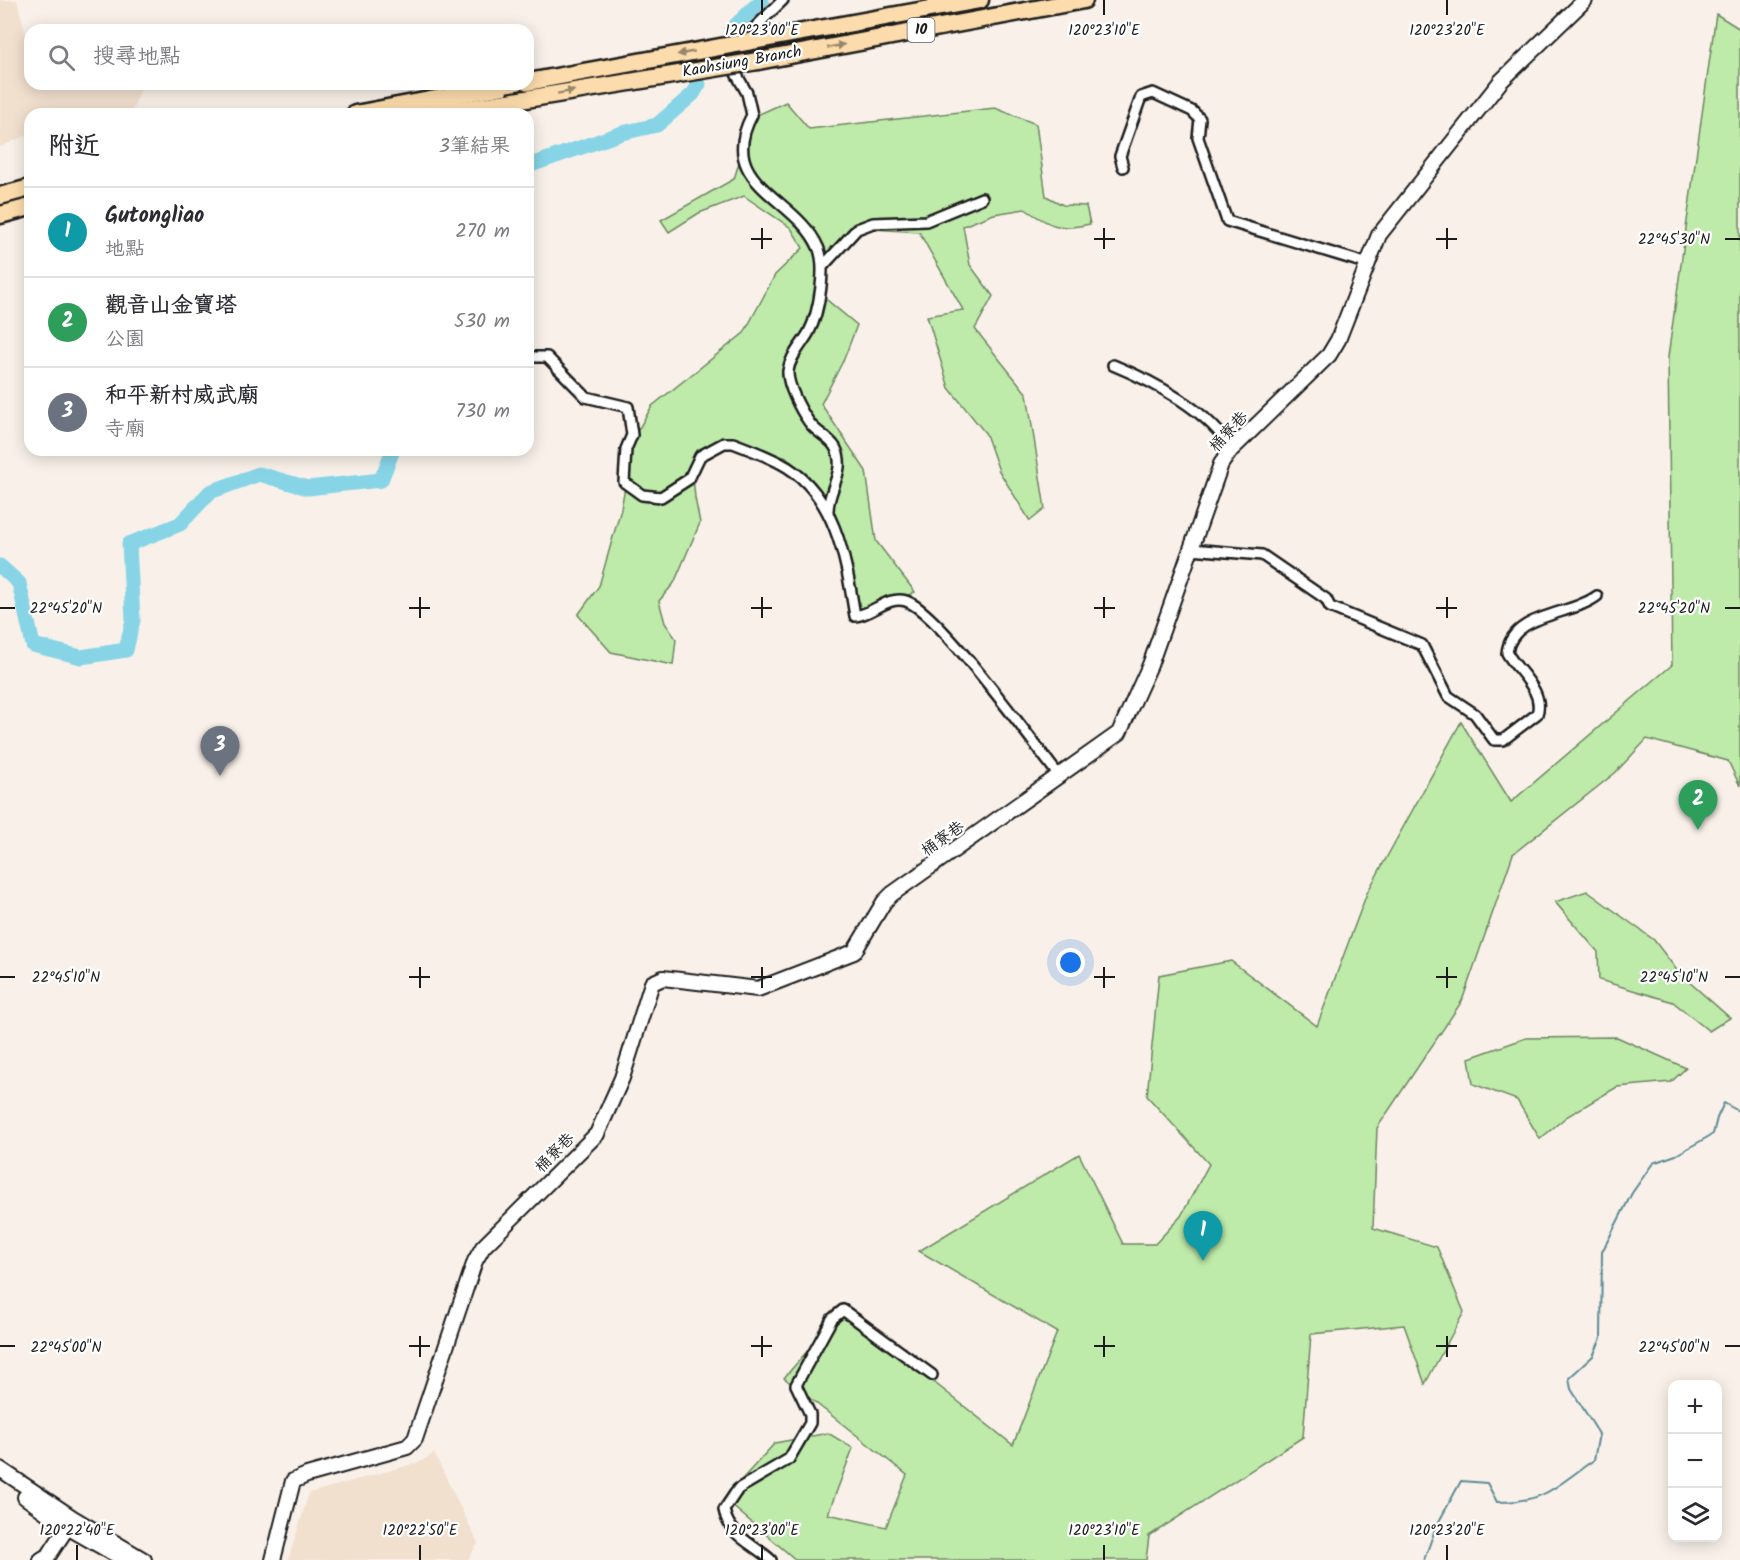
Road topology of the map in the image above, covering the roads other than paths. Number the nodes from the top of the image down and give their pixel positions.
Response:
1 (783, 0) edge
2 (980, 0) edge
3 (1084, 0) edge
4 (1585, 0) edge
5 (534, 81) edge
6 (483, 90) edge
7 (387, 108) edge
8 (472, 108) edge
9 (1123, 167) dead end
10 (24, 190) edge
11 (0, 196) edge
12 (982, 198) dead end
13 (24, 209) edge
14 (0, 215) edge
15 (1365, 263) junction
16 (823, 266) junction
17 (534, 357) edge
18 (1113, 365) dead end
19 (1231, 450) junction
20 (828, 512) junction
21 (1191, 549) junction
22 (1597, 596) dead end
23 (1060, 777) junction
24 (932, 1375) dead end
25 (0, 1469) edge
26 (0, 1479) edge
27 (70, 1522) junction
28 (41, 1560) edge
29 (125, 1560) edge
30 (144, 1560) edge
31 (273, 1560) edge
32 (771, 1560) edge

1 - 16 street
2 -> 5 highway, Kaohsiung Branch / 10, bridge
8 -> 3 highway, Kaohsiung Branch / 10, bridge
4 - 15 street, 桶寮巷
6 - 7 highway
9 - 15 street
10 - 11 highway
12 - 16 street
13 - 14 highway
15 - 19 street, 桶寮巷
16 - 20 street
17 - 20 street
18 - 19 street
19 - 21 street, 桶寮巷
20 - 23 street
21 - 22 street
21 - 23 street, 桶寮巷
23 - 31 street, 桶寮巷
24 - 32 street
25 - 27 street
26 - 27 street
27 - 28 street
27 - 29 street
27 - 30 street

